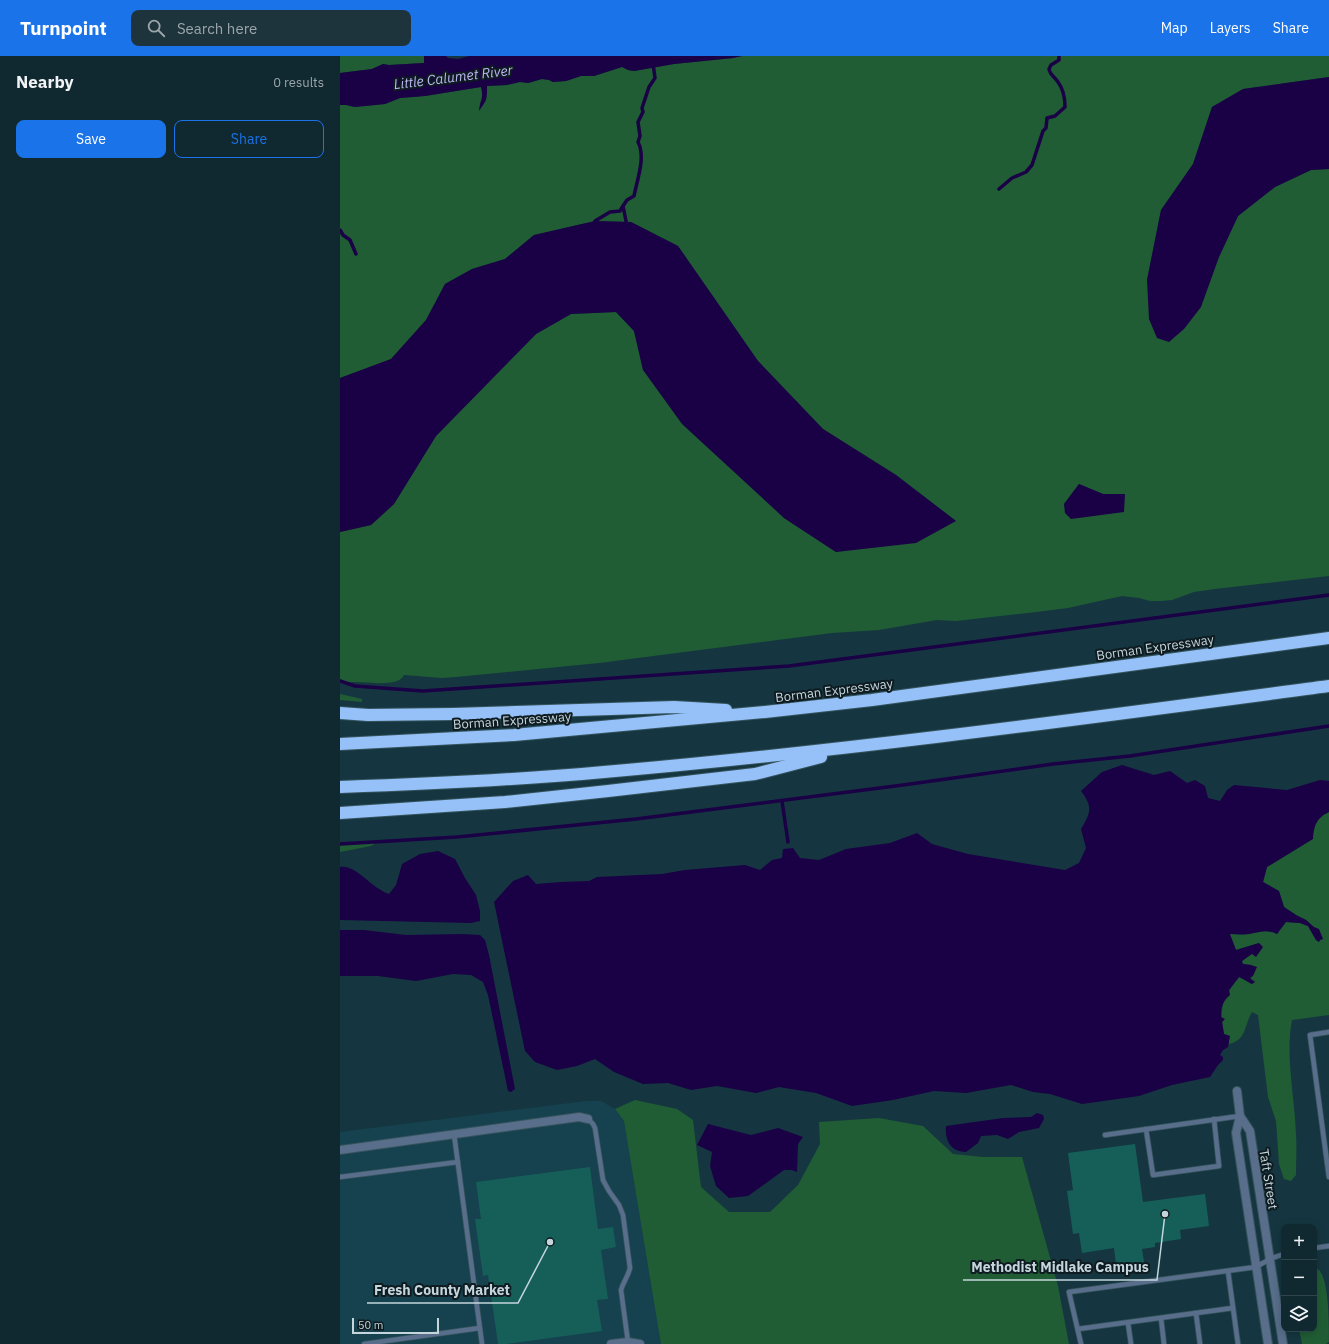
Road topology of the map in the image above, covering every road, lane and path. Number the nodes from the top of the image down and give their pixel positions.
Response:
1 (1329, 638) edge
2 (1329, 686) edge
3 (765, 712) junction
4 (340, 713) edge
5 (340, 744) edge
6 (862, 746) junction
7 (340, 787) edge
8 (340, 813) edge
9 (1329, 1032) edge
10 (1237, 1091) dead end
11 (1240, 1116) junction
12 (588, 1119) joint
13 (1214, 1119) junction
14 (1146, 1129) junction
15 (454, 1134) junction
16 (1105, 1135) dead end
17 (340, 1150) edge
18 (458, 1162) junction
19 (340, 1177) edge
20 (1329, 1177) edge
21 (1329, 1246) edge
22 (1317, 1248) edge
23 (1281, 1255) edge
24 (1270, 1259) junction
25 (1256, 1267) junction
26 (1228, 1271) junction
27 (1233, 1308) junction
28 (1196, 1313) junction
29 (1161, 1318) junction
30 (1128, 1322) junction
31 (480, 1328) junction
32 (1078, 1329) junction
33 (628, 1342) junction
34 (364, 1344) edge
35 (482, 1344) edge
36 (612, 1344) edge
37 (640, 1344) edge
38 (1081, 1344) edge
39 (1131, 1344) edge
40 (1164, 1344) edge
41 (1200, 1344) edge
42 (1238, 1344) edge
43 (1268, 1344) edge
44 (1283, 1344) edge

1 - 3 highway, Borman Expressway
2 - 6 highway
3 - 4 highway
3 - 5 highway, Borman Expressway
6 - 7 highway
6 - 8 highway
9 - 20 lane
10 - 11 street, Taft Street
11 - 13 lane
11 - 24 street, Taft Street
11 - 25 street, Taft Street
12 - 15 street
12 - 33 lane
13 - 14 lane
13 - 14 lane
14 - 16 lane
15 - 17 street
15 - 18 lane
18 - 19 lane
18 - 31 lane
21 - 22 lane
23 - 24 lane
24 - 25 lane
24 - 44 street, Taft Street
25 - 26 lane
25 - 43 street, Taft Street
26 - 27 lane
26 - 32 lane
27 - 28 lane
27 - 42 lane
28 - 29 lane
28 - 41 lane
29 - 30 lane
29 - 40 lane
30 - 32 lane
30 - 39 lane
31 - 34 lane
31 - 35 lane
32 - 38 lane
33 - 36 street
33 - 37 street

